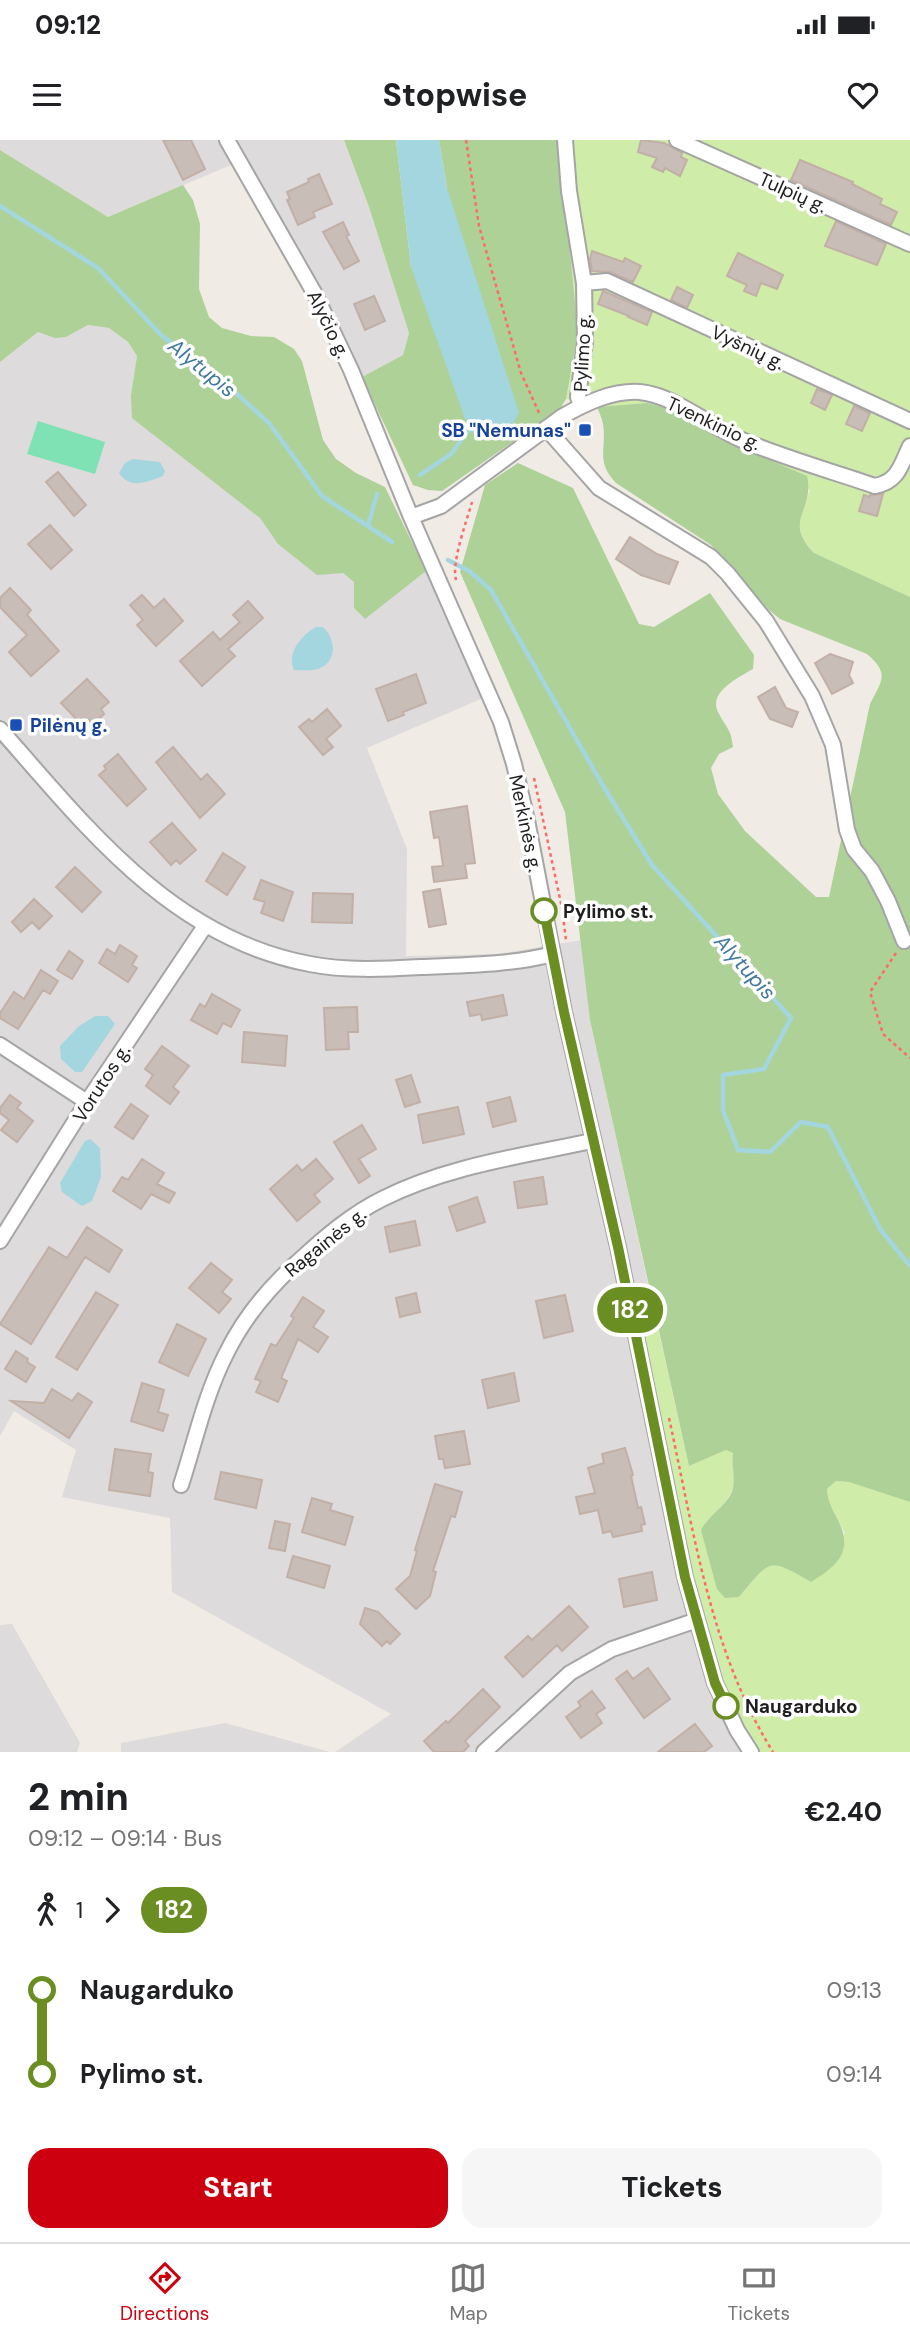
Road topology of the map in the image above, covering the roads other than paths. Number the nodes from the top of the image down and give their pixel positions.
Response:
1 (227, 140) edge
2 (565, 140) edge
3 (677, 140) edge
4 (910, 244) edge
5 (584, 283) junction
6 (581, 406) junction
7 (910, 421) edge
8 (546, 428) junction
9 (910, 446) edge
10 (411, 517) junction
11 (0, 729) edge
12 (205, 926) junction
13 (904, 941) road end
14 (553, 954) junction
15 (0, 1045) edge
16 (87, 1102) junction
17 (592, 1141) junction
18 (0, 1241) edge
19 (181, 1485) dead end
20 (697, 1620) junction
21 (484, 1752) edge
22 (751, 1752) edge

1 - 10 street, Alyčio g.
2 - 5 street, Pylimo g.
3 - 4 street, Tulpių g.
5 - 6 street, Pylimo g.
5 - 7 street, Vyšnių g.
6 - 8 street, Pylimo g.
6 - 9 street, Tvenkinio g.
8 - 10 street, Pylimo g.
8 - 13 street
10 - 14 street, Merkinės g.
11 - 12 street
12 - 14 street
12 - 16 street, Vorutos g.
14 - 17 street, Merkinės g.
15 - 16 street
16 - 18 street, Vorutos g.
17 - 19 street, Ragainės g.
17 - 20 street, Merkinės g.
20 - 21 street
20 - 22 street, Merkinės g.

